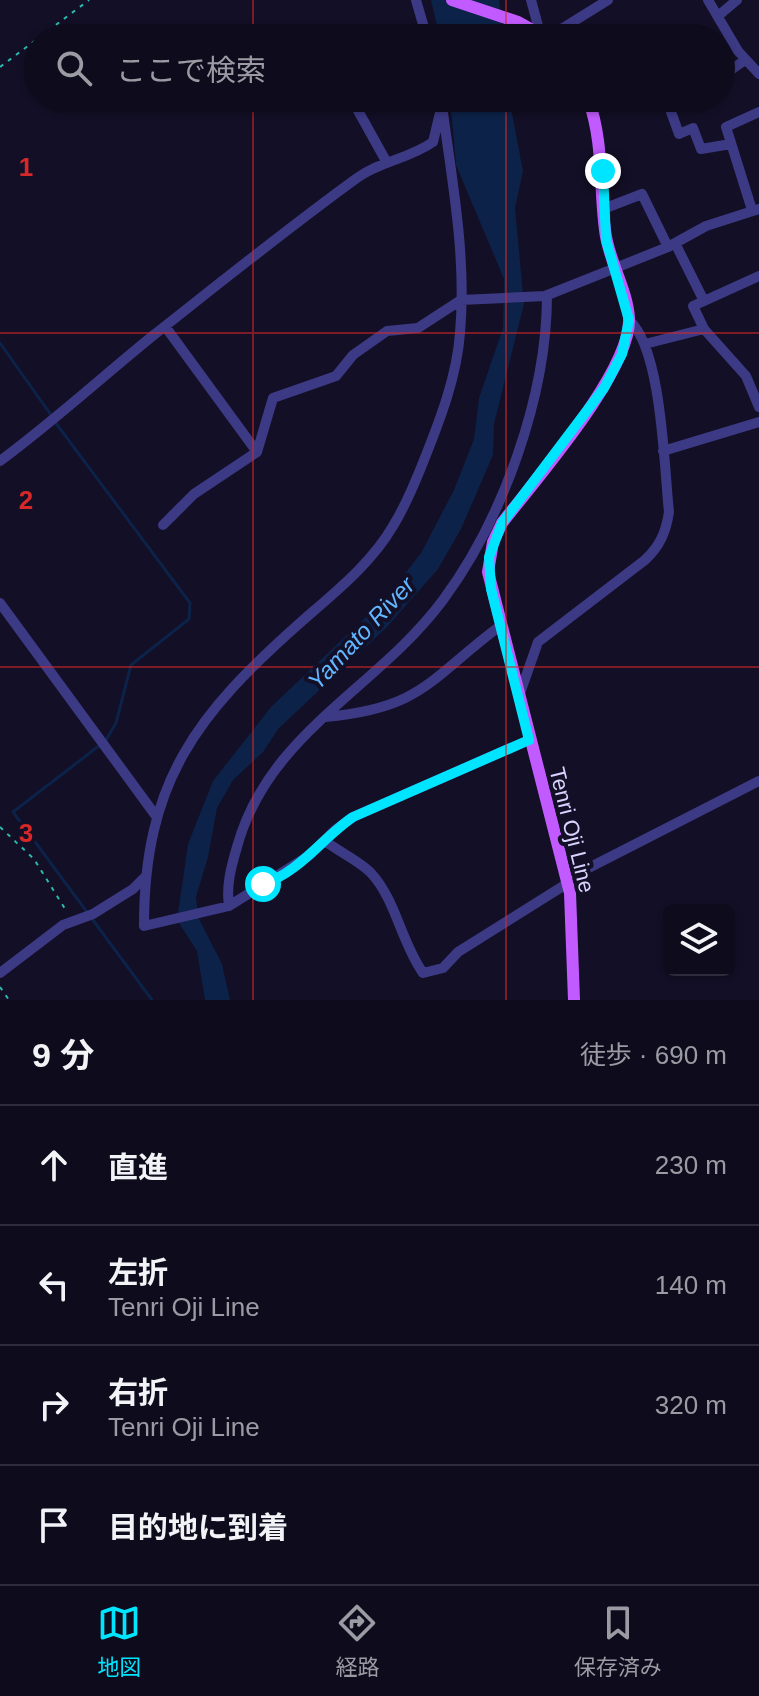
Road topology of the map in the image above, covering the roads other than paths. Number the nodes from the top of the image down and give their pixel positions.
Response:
1 (416, 0) edge
2 (452, 0) edge
3 (531, 0) edge
4 (608, 0) edge
5 (708, 0) edge
6 (737, 0) edge
7 (718, 16) junction
8 (423, 24) edge
9 (522, 24) edge
10 (540, 24) edge
11 (566, 24) edge
12 (723, 24) edge
13 (735, 44) edge
14 (745, 60) junction
15 (735, 67) edge
16 (759, 74) edge
17 (359, 112) edge
18 (439, 112) edge
19 (443, 112) edge
20 (592, 112) edge
21 (671, 112) edge
22 (759, 112) edge
23 (731, 144) junction
24 (386, 161) junction
25 (603, 209) junction
26 (755, 210) edge
27 (671, 245) junction
28 (614, 268) junction
29 (759, 276) edge
30 (546, 295) junction
31 (463, 300) junction
32 (704, 301) junction
33 (629, 320) junction
34 (167, 329) junction
35 (704, 329) junction
36 (645, 344) junction
37 (759, 407) edge
38 (759, 422) edge
39 (663, 451) junction
40 (257, 452) junction
41 (0, 461) edge
42 (163, 525) dead end
43 (0, 603) edge
44 (500, 626) junction
45 (518, 698) junction
46 (325, 717) junction
47 (529, 740) junction
48 (759, 781) edge
49 (156, 816) junction
50 (325, 841) junction
51 (144, 877) junction
52 (567, 881) junction
53 (133, 889) junction
54 (228, 907) junction
55 (146, 925) junction
56 (0, 973) edge
57 (574, 1000) edge

1 - 8 street
2 - 9 main road
3 - 10 street
4 - 11 street
5 - 7 street
6 - 7 street
7 - 12 street
13 - 14 street
14 - 15 street
14 - 16 street
17 - 24 street
18 - 24 street
19 - 31 street
20 - 25 main road, Tenri Oji Line
21 - 23 street
22 - 23 street
23 - 26 street
24 - 34 street
25 - 27 street
25 - 28 main road, Tenri Oji Line
26 - 27 street
27 - 28 street
27 - 32 street
28 - 30 street
28 - 33 main road, Tenri Oji Line
29 - 32 street
30 - 31 street
30 - 46 street
31 - 40 street
31 - 49 street
32 - 35 street
33 - 36 street
33 - 44 main road, Tenri Oji Line
34 - 40 street
34 - 41 street
35 - 36 street
35 - 37 street
36 - 39 street
38 - 39 street
39 - 45 street
40 - 42 street
43 - 49 street
44 - 45 main road, Tenri Oji Line
44 - 46 street
45 - 47 main road, Tenri Oji Line
46 - 54 street
47 - 50 street
47 - 52 main road, Tenri Oji Line
48 - 52 street
49 - 51 street
50 - 52 street
50 - 54 street
51 - 53 street
51 - 55 street
52 - 57 main road, Tenri Oji Line
53 - 55 street
53 - 56 street
54 - 55 street

